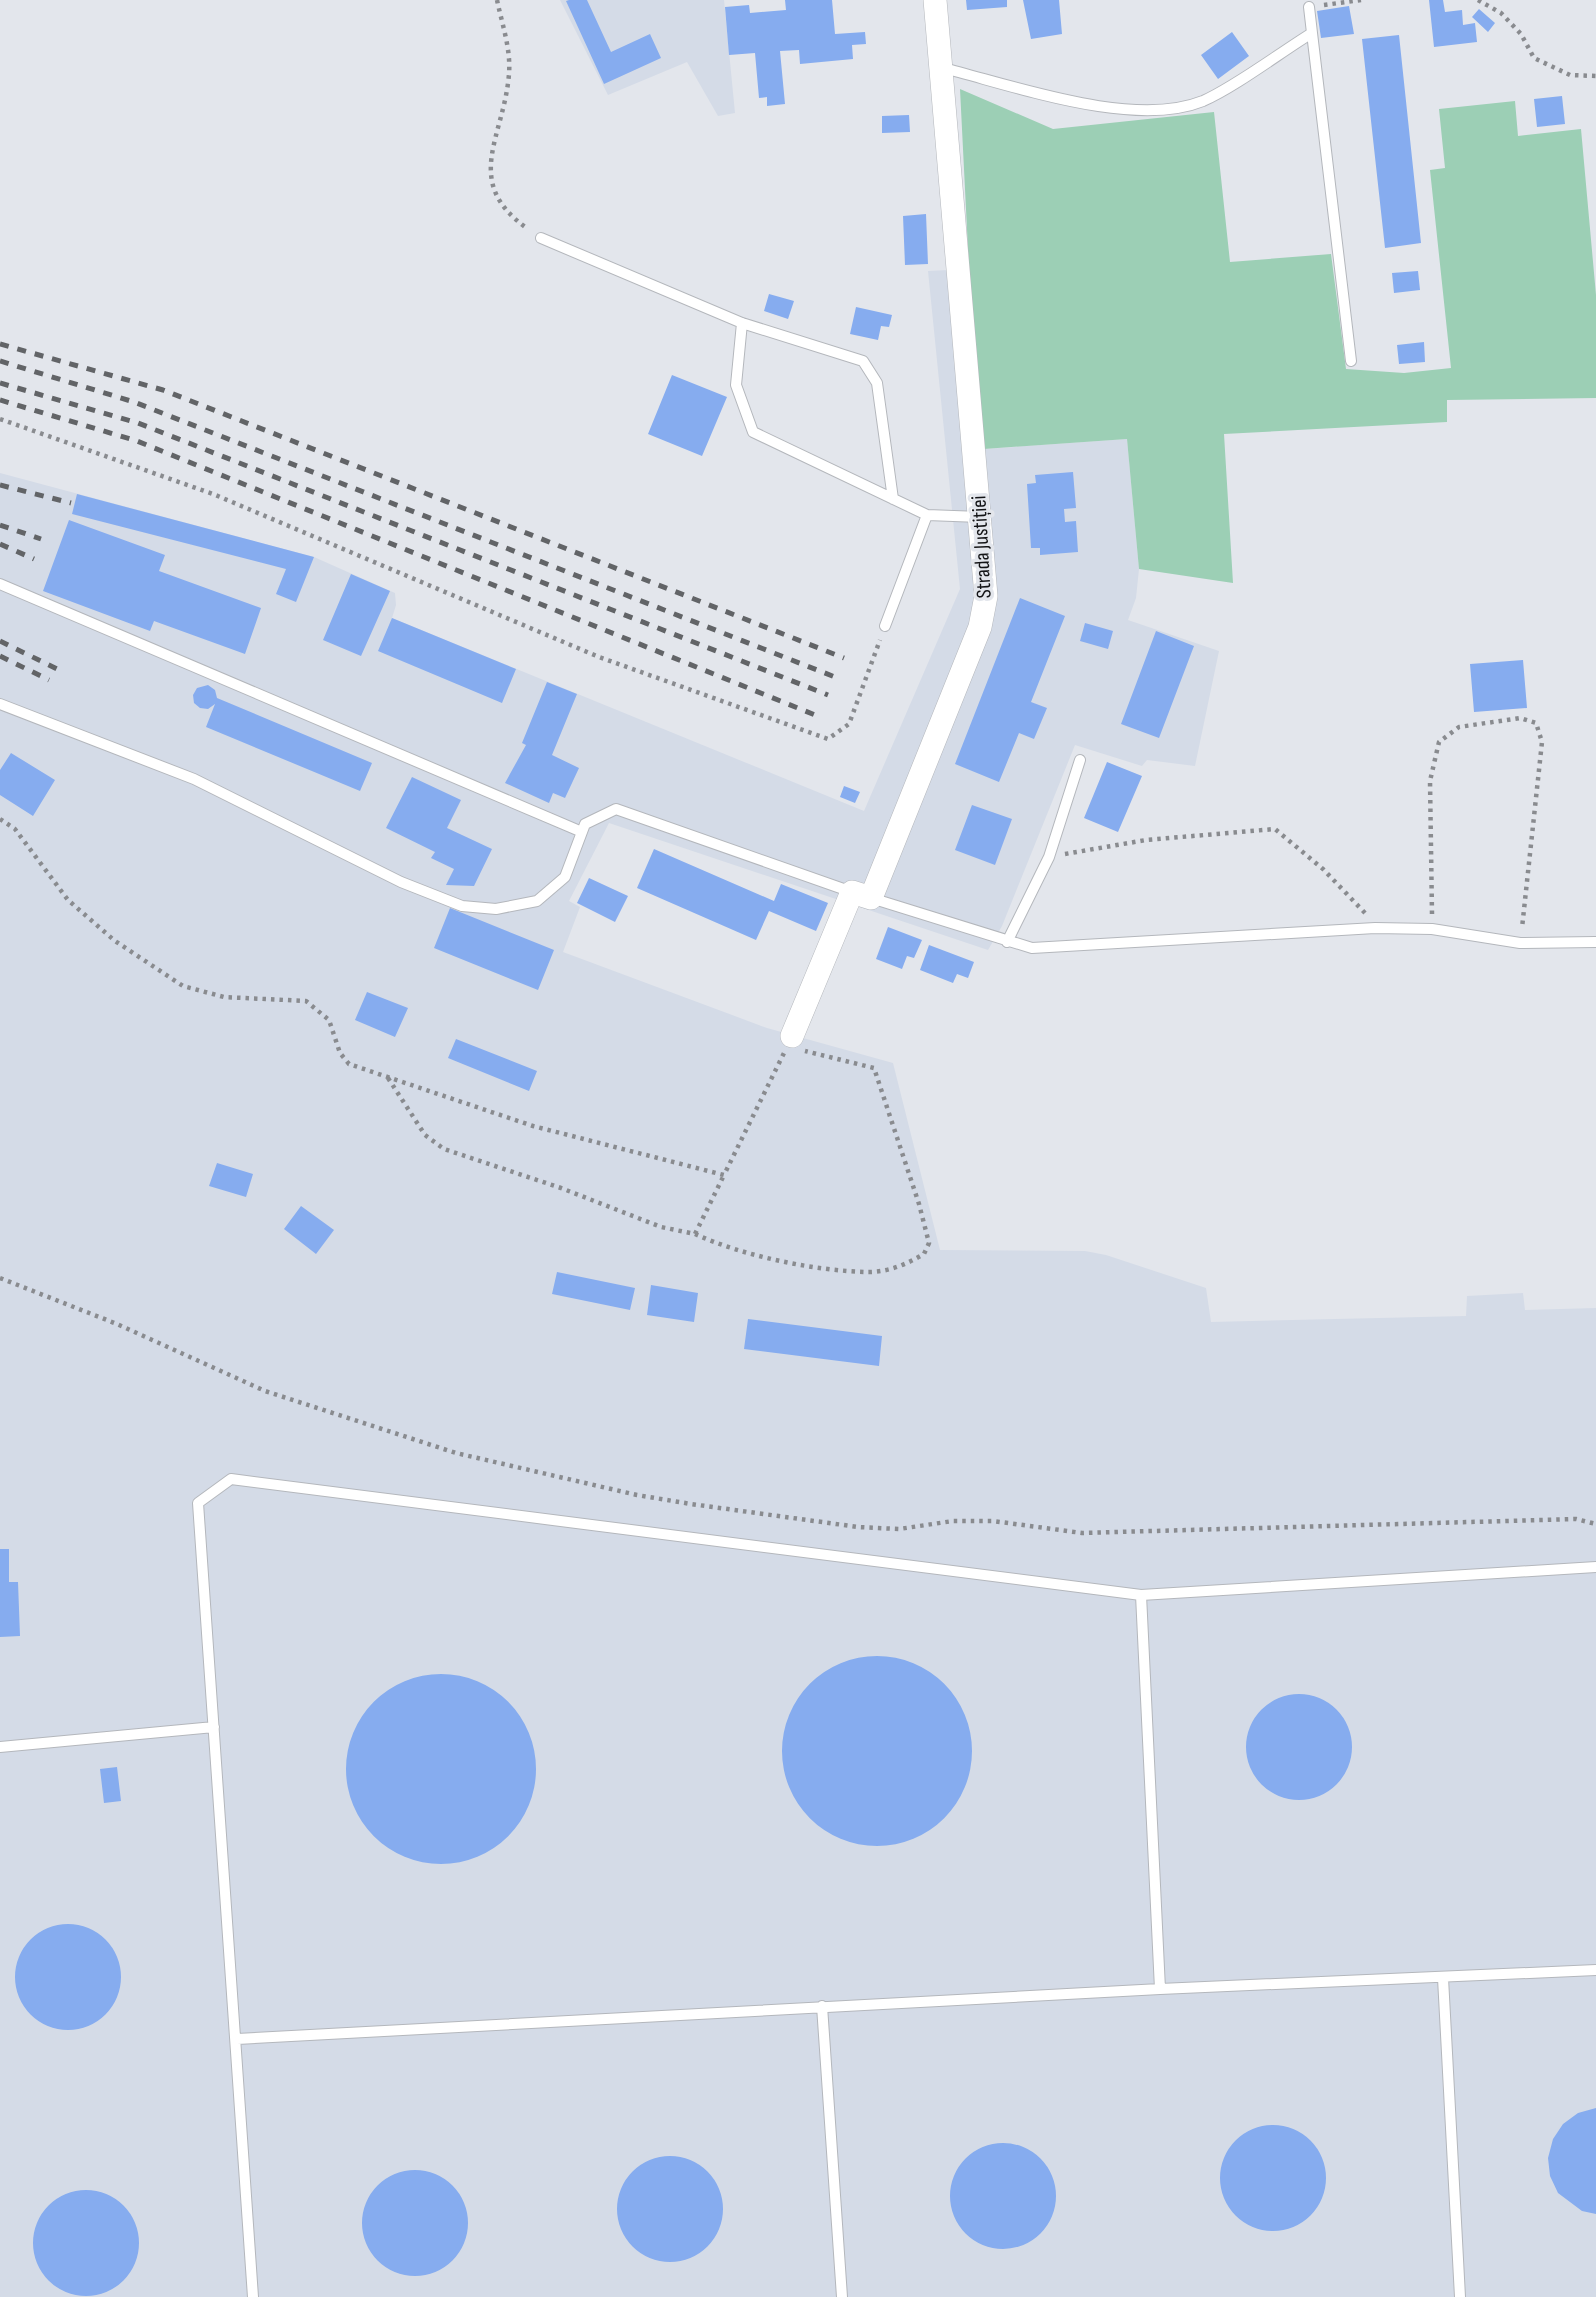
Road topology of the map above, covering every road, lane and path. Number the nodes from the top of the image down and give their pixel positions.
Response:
1 (497, 0) edge
2 (935, 0) edge
3 (1361, 0) edge
4 (1478, 0) edge
5 (1309, 7) joint
6 (1312, 33) junction
7 (943, 68) junction
8 (1596, 76) edge
9 (541, 238) joint
10 (742, 323) junction
11 (1351, 361) dead end
12 (0, 419) edge
13 (893, 499) junction
14 (927, 516) junction
15 (980, 517) junction
16 (0, 584) edge
17 (885, 626) joint
18 (0, 704) edge
19 (1080, 760) dead end
20 (0, 819) edge
21 (582, 832) junction
22 (1049, 857) junction
23 (862, 895) junction
24 (1375, 928) junction
25 (1432, 929) junction
26 (1007, 942) junction
27 (1596, 942) edge
28 (1520, 943) junction
29 (790, 1041) junction
30 (387, 1077) junction
31 (724, 1175) junction
32 (695, 1234) junction
33 (0, 1278) edge
34 (1596, 1524) edge
35 (1596, 1567) edge
36 (1141, 1595) junction
37 (214, 1727) junction
38 (0, 1747) edge
39 (1596, 1970) edge
40 (1443, 1978) junction
41 (1160, 1989) junction
42 (822, 2006) junction
43 (237, 2039) junction
44 (253, 2297) edge
45 (842, 2297) edge
46 (1460, 2297) edge

1 - 9 path
2 - 7 street, Strada Justiției
3 - 5 path
4 - 8 path
5 - 6 lane
6 - 7 lane
6 - 11 lane
7 - 15 street, Strada Justiției
9 - 10 lane
10 - 13 lane
10 - 13 lane
12 - 17 path
13 - 14 lane
14 - 15 lane
14 - 17 lane
15 - 23 street, Strada Justiției
16 - 21 lane
18 - 21 lane
19 - 22 lane
20 - 30 path
21 - 23 lane
22 - 24 path
22 - 26 lane
23 - 26 lane
23 - 29 street, Strada Justiției
24 - 25 lane
24 - 26 lane
25 - 28 lane
25 - 28 path
27 - 28 lane
29 - 31 path
29 - 32 path
30 - 31 path
30 - 32 path
31 - 32 path
33 - 34 path
35 - 36 lane
36 - 37 lane
36 - 41 lane
37 - 38 lane
37 - 43 lane
39 - 40 lane
40 - 41 lane
40 - 46 lane
41 - 42 lane
42 - 43 lane
42 - 45 lane
43 - 44 lane

